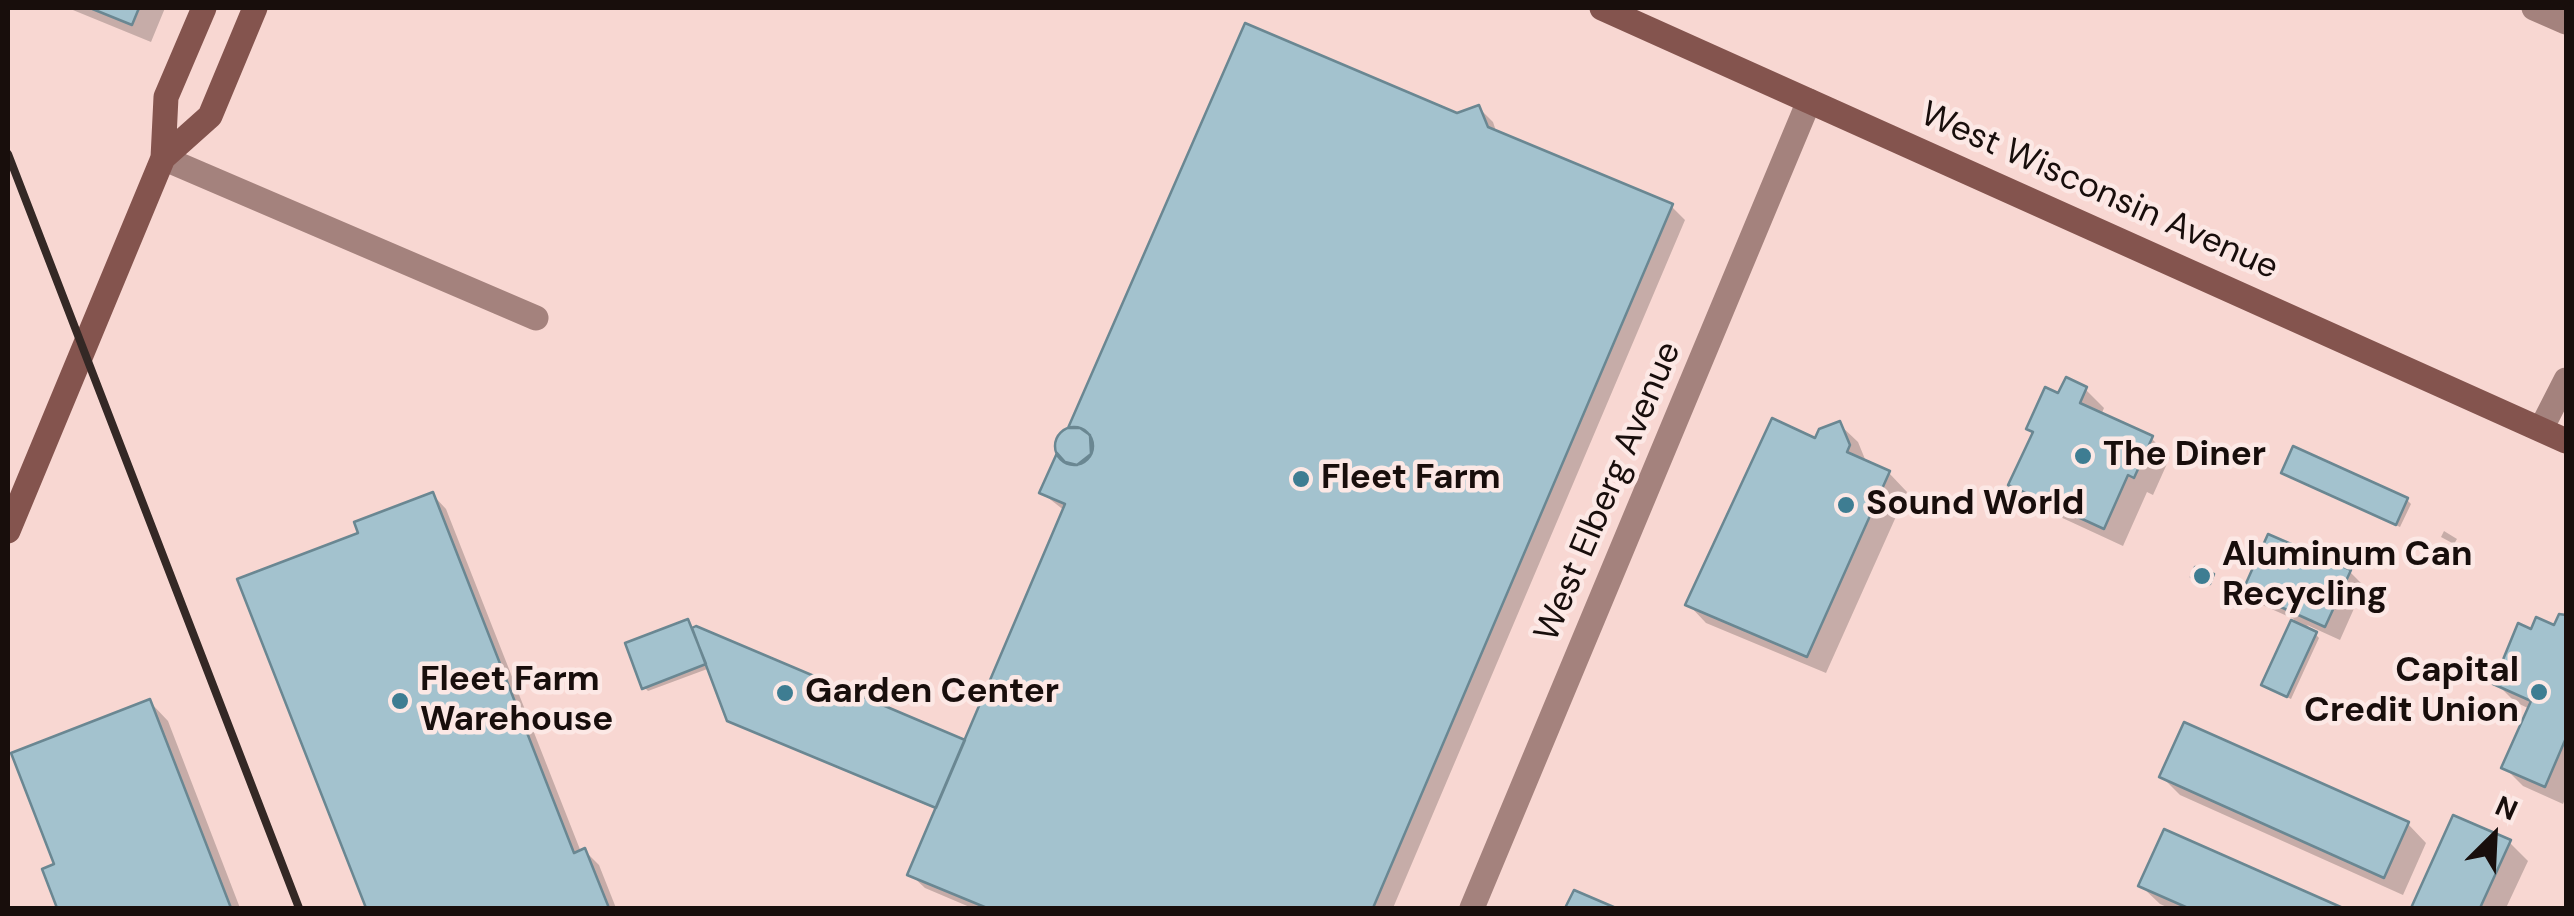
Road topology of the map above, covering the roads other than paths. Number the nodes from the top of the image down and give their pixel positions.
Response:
1 (204, 8) edge
2 (255, 8) edge
3 (1602, 8) edge
4 (2534, 8) edge
5 (2566, 22) edge
6 (1809, 101) junction
7 (163, 158) junction
8 (536, 318) dead end
9 (2566, 380) edge
10 (2541, 430) junction
11 (2566, 441) edge
12 (16, 499) edge
13 (8, 530) edge
14 (1472, 908) edge

1 - 7 main road
2 - 7 main road
3 - 6 main road, West Wisconsin Avenue
4 - 5 street
6 - 10 main road, West Wisconsin Avenue
6 - 14 street, West Elberg Avenue
7 - 8 street
7 - 12 main road
9 - 10 street
10 - 11 main road, West Wisconsin Avenue
12 - 13 main road

